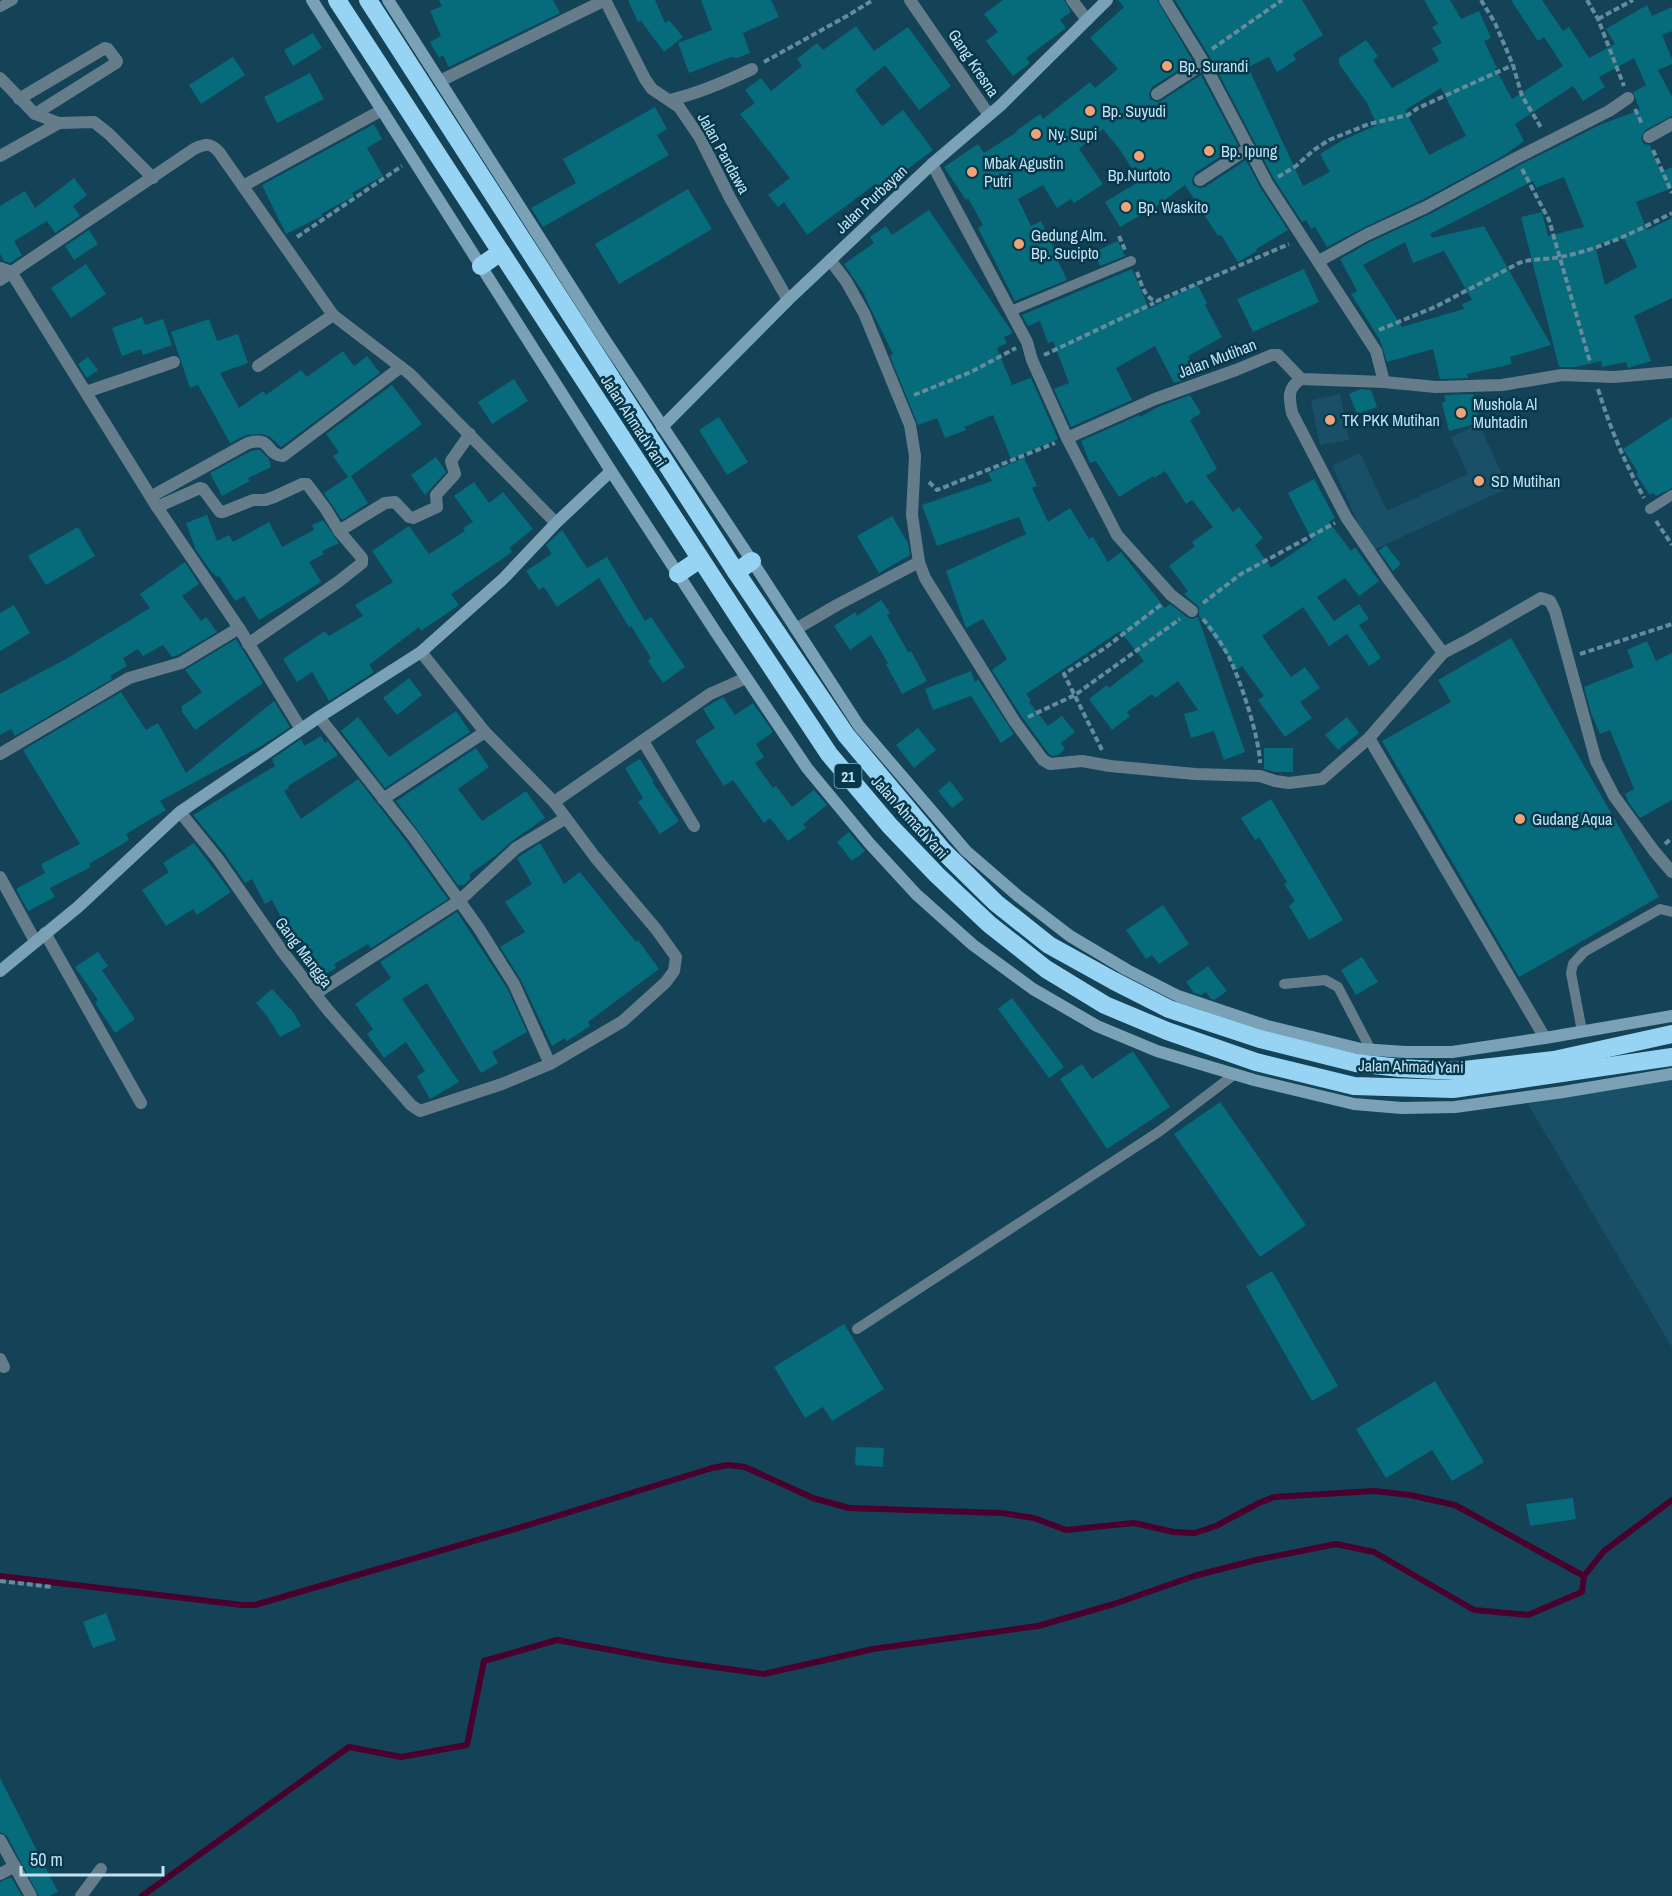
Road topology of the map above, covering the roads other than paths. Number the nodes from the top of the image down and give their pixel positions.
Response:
1 (13, 0) edge
2 (312, 0) edge
3 (337, 0) edge
4 (368, 0) edge
5 (605, 0) edge
6 (910, 0) edge
7 (1072, 0) edge
8 (1107, 0) edge
9 (1165, 0) edge
10 (390, 1) edge
11 (0, 7) edge
12 (1087, 20) junction
13 (1202, 60) junction
14 (752, 69) road end
15 (0, 78) edge
16 (440, 81) junction
17 (1156, 94) dead end
18 (1628, 98) road end
19 (19, 99) junction
20 (670, 100) junction
21 (382, 110) junction
22 (35, 114) junction
23 (989, 115) junction
24 (59, 123) junction
25 (1672, 124) edge
26 (1649, 137) road end
27 (1250, 148) junction
28 (0, 156) edge
29 (932, 164) junction
30 (153, 178) junction
31 (1200, 180) dead end
32 (243, 186) junction
33 (501, 252) junction
34 (830, 260) junction
35 (1131, 261) road end
36 (1319, 261) junction
37 (481, 266) junction
38 (6, 270) edge
39 (0, 280) edge
40 (788, 300) junction
41 (1011, 311) junction
42 (333, 315) junction
43 (594, 338) junction
44 (174, 362) dead end
45 (258, 366) dead end
46 (401, 367) junction
47 (1672, 372) edge
48 (1301, 379) junction
49 (1384, 382) junction
50 (86, 392) junction
51 (662, 427) junction
52 (470, 434) junction
53 (1067, 438) junction
54 (611, 471) junction
55 (1672, 495) edge
56 (154, 501) junction
57 (1650, 509) road end
58 (556, 523) junction
59 (339, 531) junction
60 (700, 559) junction
61 (752, 561) junction
62 (919, 562) junction
63 (736, 572) junction
64 (678, 574) junction
65 (1192, 611) road end
66 (239, 628) junction
67 (796, 629) junction
68 (248, 644) junction
69 (421, 652) junction
70 (1443, 653) junction
71 (746, 678) junction
72 (319, 717) junction
73 (301, 729) junction
74 (485, 732) junction
75 (1369, 738) junction
76 (643, 741) junction
77 (0, 754) edge
78 (383, 799) junction
79 (554, 802) junction
80 (180, 812) junction
81 (566, 818) junction
82 (694, 826) dead end
83 (1672, 872) edge
84 (0, 877) edge
85 (459, 901) junction
86 (1672, 912) edge
87 (40, 937) junction
88 (0, 970) edge
89 (1284, 984) dead end
90 (315, 994) junction
91 (1672, 1016) edge
92 (1582, 1031) junction
93 (1672, 1034) edge
94 (1545, 1038) junction
95 (1371, 1050) junction
96 (1672, 1057) edge
97 (550, 1064) junction
98 (1235, 1074) junction
99 (1672, 1074) edge
100 (141, 1103) dead end
101 (856, 1329) dead end
102 (0, 1840) edge
103 (15, 1866) junction
104 (101, 1869) dead end
105 (0, 1874) edge
106 (31, 1896) edge
107 (81, 1896) edge

1 - 11 lane
2 - 21 street
3 - 33 highway, Jalan Ahmad Yani / 21
4 - 43 highway, Jalan Ahmad Yani / 21
5 - 16 street
5 - 20 street, Jalan Pandawa
6 - 23 street, Gang Kresna
7 - 12 street
8 - 12 street, Jalan Purbayan
9 - 13 street
10 - 16 street
12 - 23 street, Jalan Purbayan
13 - 17 street
13 - 27 street
14 - 20 street
15 - 19 street
16 - 43 street
18 - 36 street
19 - 22 street
19 - 22 street
20 - 40 street, Jalan Pandawa
21 - 32 street
21 - 37 street
22 - 24 street
23 - 29 street, Jalan Purbayan
24 - 28 street
24 - 30 street
25 - 26 street
27 - 31 street
27 - 36 street
29 - 34 street, Jalan Purbayan
29 - 41 street
30 - 32 street
30 - 38 street
32 - 42 street
33 - 37 highway
33 - 60 highway, Jalan Ahmad Yani / 21
34 - 40 street, Jalan Purbayan
34 - 62 street
35 - 41 lane
36 - 49 street
37 - 54 street
38 - 39 street
38 - 50 street
40 - 51 street, Jalan Purbayan
41 - 53 street
42 - 45 street
42 - 46 street
43 - 51 street
43 - 63 highway, Jalan Ahmad Yani / 21
44 - 50 street
46 - 52 street
46 - 56 street
47 - 49 street
48 - 49 street
48 - 53 street, Jalan Mutihan
48 - 70 street
50 - 56 street
51 - 61 street
52 - 58 street
52 - 59 street
53 - 65 street
54 - 58 street
54 - 64 street
55 - 57 lane
56 - 59 street
56 - 66 street
58 - 69 street
59 - 68 street
60 - 64 highway
60 - 96 highway, Jalan Ahmad Yani / 21
61 - 63 highway
61 - 67 street
62 - 67 street
62 - 75 street
63 - 93 highway, Jalan Ahmad Yani / 21
64 - 71 street
66 - 68 street
66 - 77 street
67 - 95 street
68 - 73 street
69 - 72 street
69 - 74 street
70 - 75 street
70 - 83 street
71 - 76 street
71 - 98 street
72 - 73 street
72 - 78 street
73 - 80 street
74 - 78 street
74 - 79 street
75 - 94 street
76 - 79 street
76 - 82 street
78 - 85 street
79 - 81 street
80 - 87 street
80 - 90 street, Gang Mangga
81 - 85 street
81 - 97 street
84 - 87 street
85 - 90 street
85 - 97 street
86 - 92 lane
87 - 88 street
87 - 100 street
89 - 95 lane
90 - 97 street, Gang Mangga
91 - 92 street
92 - 94 street
94 - 95 street
98 - 99 street
98 - 101 lane
102 - 103 street
103 - 105 street
103 - 106 street
104 - 107 street

